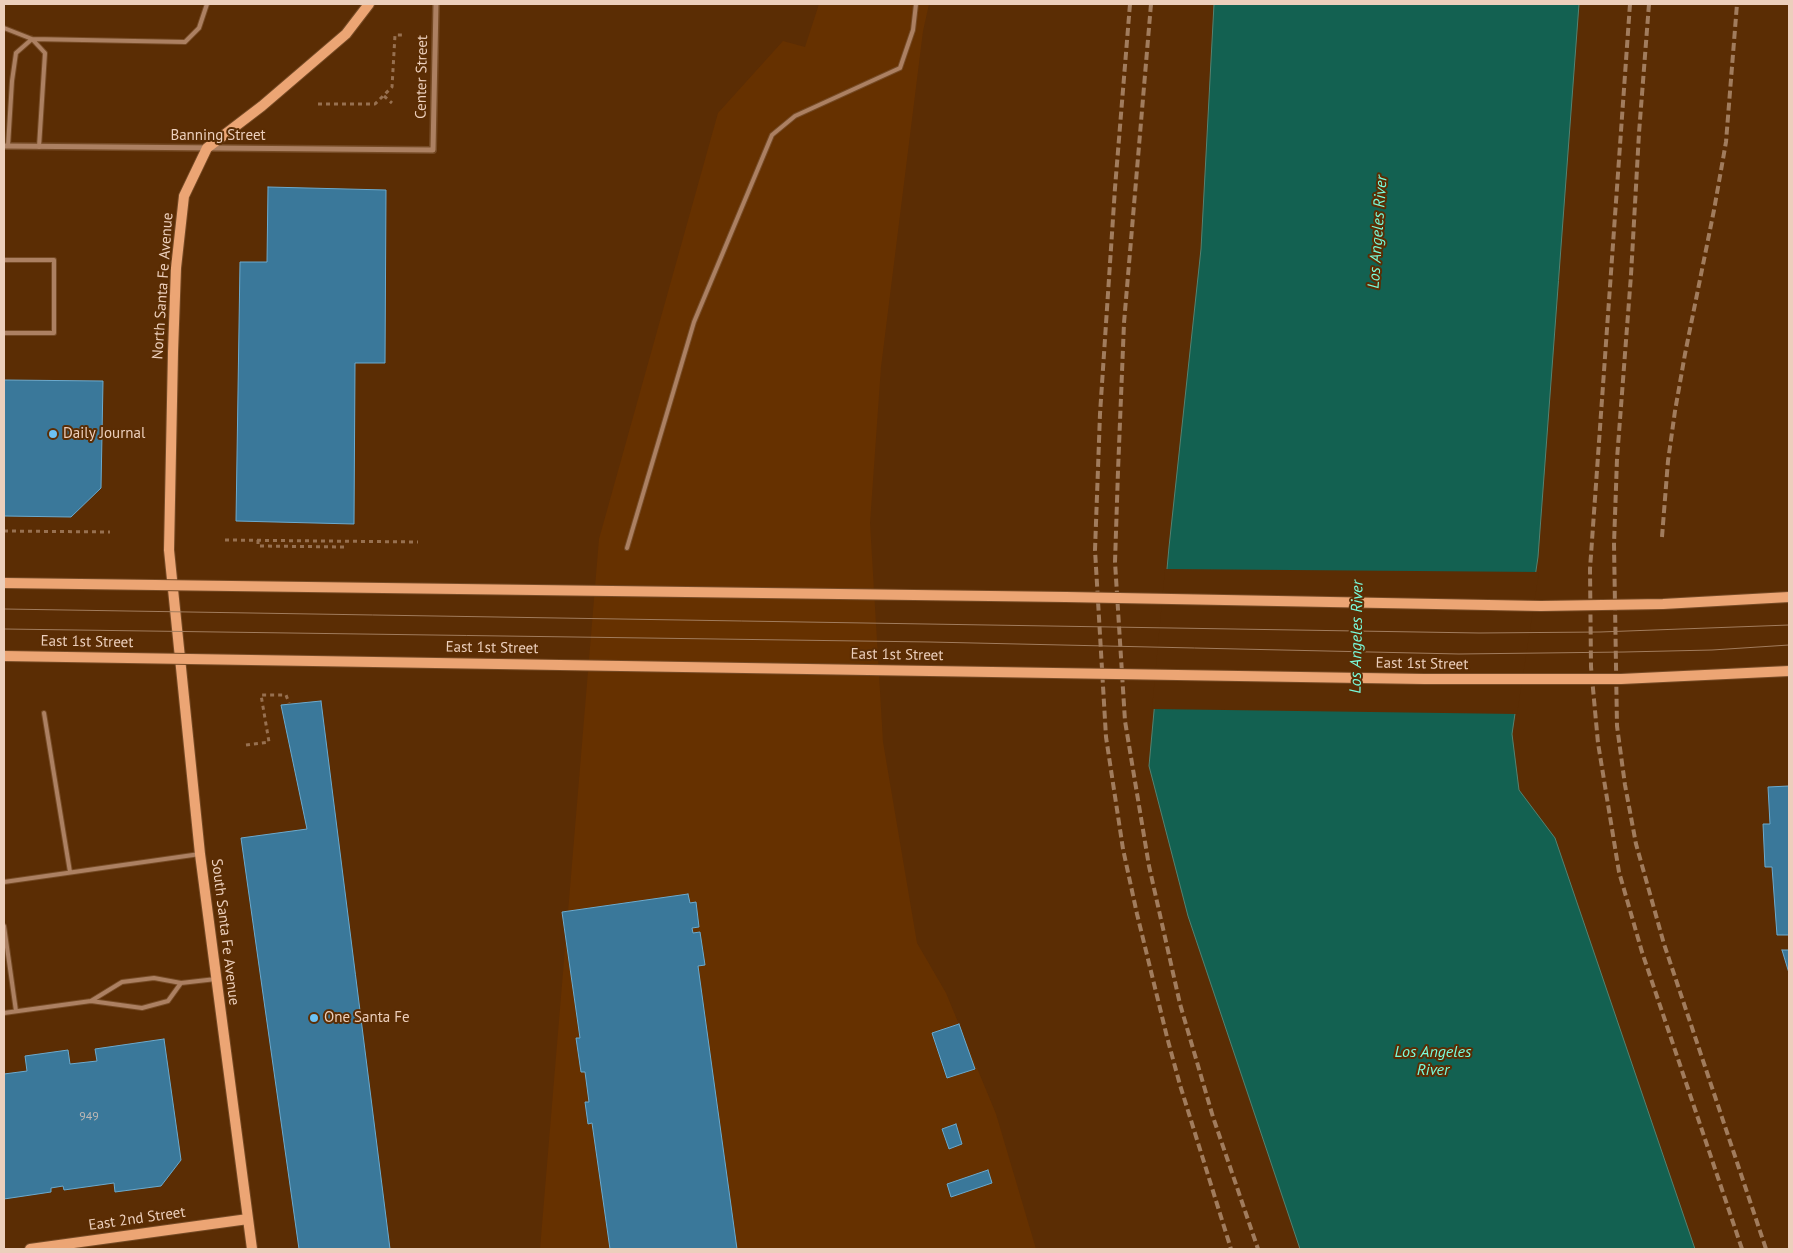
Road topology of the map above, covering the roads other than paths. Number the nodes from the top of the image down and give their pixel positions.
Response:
1 (207, 4) edge
2 (369, 4) edge
3 (436, 4) edge
4 (916, 4) edge
5 (4, 28) edge
6 (32, 39) junction
7 (6, 146) edge
8 (40, 147) junction
9 (207, 148) junction
10 (433, 150) joint
11 (4, 260) edge
12 (4, 333) edge
13 (627, 548) dead end
14 (4, 583) edge
15 (1789, 597) edge
16 (176, 619) joint
17 (4, 656) edge
18 (1789, 672) edge
19 (44, 713) dead end
20 (200, 854) junction
21 (70, 872) junction
22 (4, 882) edge
23 (4, 926) edge
24 (216, 979) junction
25 (181, 983) junction
26 (91, 1001) junction
27 (16, 1011) junction
28 (4, 1013) edge
29 (248, 1219) junction
30 (30, 1249) edge
31 (252, 1249) edge

1 - 6 lane
2 - 9 main road, North Santa Fe Avenue
3 - 10 street, Center Street
4 - 13 lane
5 - 6 lane
6 - 7 lane
6 - 8 lane
7 - 8 street, Banning Street
8 - 9 street, Banning Street
9 - 10 street, Banning Street
9 - 16 main road, North Santa Fe Avenue
11 - 12 lane
14 - 15 main road, bridge
16 - 20 main road, South Santa Fe Avenue
17 - 18 main road, East 1st Street, bridge
19 - 21 lane
20 - 21 lane
20 - 24 main road, South Santa Fe Avenue
21 - 22 lane
23 - 27 lane
24 - 25 lane
24 - 29 main road, South Santa Fe Avenue
25 - 26 lane
25 - 26 lane
26 - 27 lane
27 - 28 lane
29 - 30 main road, East 2nd Street
29 - 31 main road, South Santa Fe Avenue

